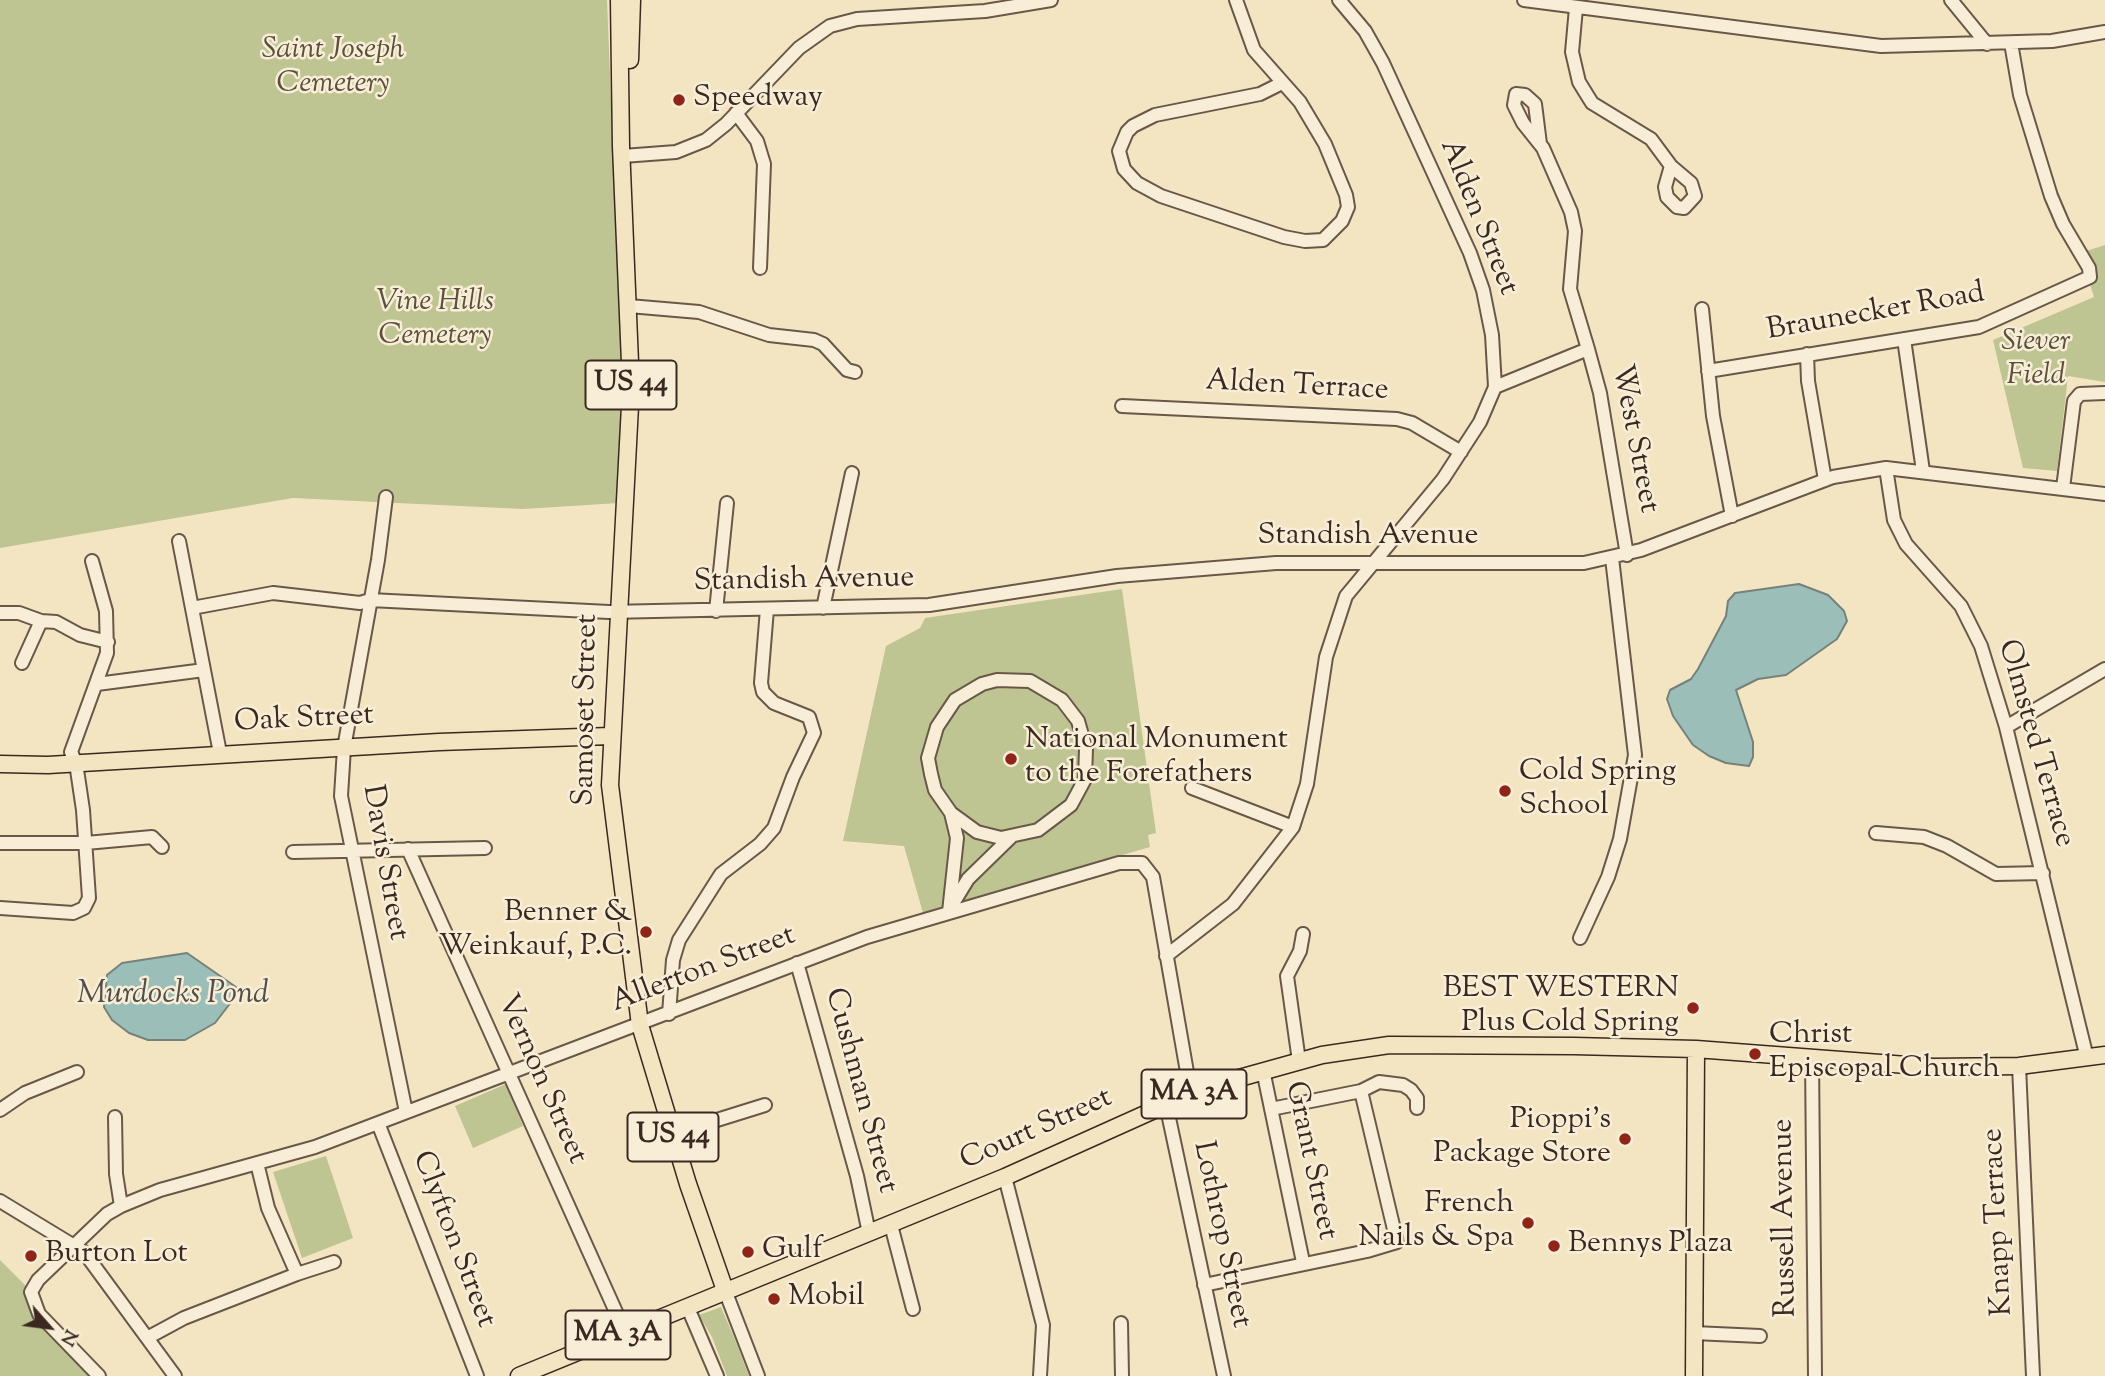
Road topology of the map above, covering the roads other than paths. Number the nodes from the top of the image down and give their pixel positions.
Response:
1 (620, 0) edge
2 (632, 0) edge
3 (1051, 0) edge
4 (1236, 0) edge
5 (1339, 0) edge
6 (1524, 0) edge
7 (1951, 0) edge
8 (1576, 8) junction
9 (2105, 32) edge
10 (2011, 43) junction
11 (1986, 44) junction
12 (1282, 83) junction
13 (736, 113) junction
14 (1540, 144) dead end
15 (623, 156) junction
16 (1671, 166) dead end
17 (760, 268) dead end
18 (629, 306) junction
19 (1702, 309) dead end
20 (1905, 339) junction
21 (1588, 349) junction
22 (1807, 354) junction
23 (1708, 371) junction
24 (855, 372) dead end
25 (1495, 387) junction
26 (2105, 393) edge
27 (1122, 406) dead end
28 (1461, 452) junction
29 (1886, 468) junction
30 (1923, 471) junction
31 (852, 473) dead end
32 (1825, 480) junction
33 (2063, 488) junction
34 (2105, 494) edge
35 (386, 498) dead end
36 (727, 503) dead end
37 (1732, 516) junction
38 (179, 541) dead end
39 (1627, 555) junction
40 (1612, 558) junction
41 (92, 561) dead end
42 (1370, 564) junction
43 (370, 600) junction
44 (192, 608) junction
45 (823, 608) junction
46 (767, 609) junction
47 (716, 611) junction
48 (618, 612) junction
49 (0, 613) edge
50 (41, 621) junction
51 (108, 642) junction
52 (22, 663) dead end
53 (2105, 669) edge
54 (204, 670) junction
55 (97, 684) junction
56 (2006, 727) junction
57 (610, 736) junction
58 (344, 748) junction
59 (220, 753) junction
60 (76, 763) junction
61 (0, 764) edge
62 (1192, 788) dead end
63 (951, 813) junction
64 (1293, 827) junction
65 (1876, 833) dead end
66 (1011, 837) junction
67 (0, 843) edge
68 (86, 843) junction
69 (162, 847) dead end
70 (485, 848) dead end
71 (408, 849) junction
72 (293, 852) dead end
73 (350, 852) junction
74 (2043, 873) junction
75 (0, 908) edge
76 (949, 912) junction
77 (1303, 934) dead end
78 (1580, 938) dead end
79 (1166, 956) junction
80 (797, 963) junction
81 (669, 1014) junction
82 (640, 1025) junction
83 (1696, 1049) junction
84 (2105, 1055) edge
85 (2087, 1058) junction
86 (1812, 1059) junction
87 (1299, 1060) junction
88 (2019, 1066) junction
89 (1263, 1070) junction
90 (77, 1072) dead end
91 (509, 1072) junction
92 (1361, 1091) junction
93 (1191, 1095) junction
94 (1166, 1104) junction
95 (765, 1105) dead end
96 (1418, 1108) dead end
97 (1272, 1109) junction
98 (0, 1110) edge
99 (406, 1112) junction
100 (116, 1117) dead end
101 (378, 1123) junction
102 (673, 1134) junction
103 (257, 1163) junction
104 (1005, 1177) junction
105 (0, 1200) edge
106 (121, 1206) junction
107 (891, 1225) junction
108 (869, 1233) junction
109 (75, 1246) junction
110 (334, 1262) dead end
111 (1303, 1262) junction
112 (297, 1274) junction
113 (1204, 1285) junction
114 (726, 1293) junction
115 (688, 1308) junction
116 (913, 1309) dead end
117 (1121, 1323) dead end
118 (625, 1332) junction
119 (1694, 1333) junction
120 (1760, 1336) dead end
121 (147, 1338) junction
122 (551, 1370) edge
123 (99, 1376) edge
124 (175, 1376) edge
125 (477, 1376) edge
126 (519, 1376) edge
127 (717, 1376) edge
128 (758, 1376) edge
129 (1040, 1376) edge
130 (1122, 1376) edge
131 (1224, 1376) edge
132 (1694, 1376) edge
133 (1815, 1376) edge
134 (2033, 1376) edge

1 - 15 main road, Samoset Street / US 44
2 - 15 main road, Samoset Street / US 44
3 - 13 street
4 - 12 street
5 - 25 street, Alden Street
6 - 8 street
7 - 11 street
8 - 11 street
8 - 16 street
9 - 10 street
10 - 11 street
10 - 20 street, Braunecker Road
12 - 12 street
13 - 15 street
13 - 17 street
14 - 21 street
15 - 18 main road, Samoset Street / US 44
18 - 24 street
18 - 48 main road, Samoset Street / US 44
19 - 23 street
20 - 22 street, Braunecker Road
20 - 30 street
21 - 25 street, West Street
21 - 39 street, West Street
22 - 23 street, Braunecker Road
22 - 32 street
23 - 37 street
25 - 28 street, Alden Street
26 - 33 street
27 - 28 street, Alden Terrace
28 - 42 street, Alden Street
29 - 30 street, Standish Avenue
29 - 32 street, Standish Avenue
29 - 56 street, Olmsted Terrace
30 - 33 street, Standish Avenue
31 - 45 street
32 - 37 street, Standish Avenue
33 - 34 street, Standish Avenue
35 - 43 street, Davis Street
36 - 47 street
37 - 39 street, Standish Avenue
38 - 44 street
39 - 40 street, Standish Avenue
40 - 42 street, Standish Avenue
40 - 78 street
41 - 51 street
42 - 45 street, Standish Avenue
42 - 64 street, Alden Street
43 - 44 street, Standish Avenue
43 - 48 street, Standish Avenue
43 - 58 street, Davis Street
44 - 54 street
45 - 46 street, Standish Avenue
46 - 47 street, Standish Avenue
46 - 81 street
47 - 48 street, Standish Avenue
48 - 57 main road, Samoset Street / US 44
49 - 50 street
50 - 51 street
50 - 52 street
51 - 55 street
53 - 56 street
54 - 55 street
54 - 59 street
55 - 60 street
56 - 74 street, Olmsted Terrace
57 - 58 main road, Oak Street
57 - 82 main road, Samoset Street / US 44
58 - 59 main road, Oak Street
58 - 73 street, Davis Street
59 - 60 main road, Oak Street
60 - 61 main road, Oak Street
60 - 68 street
62 - 64 street
63 - 66 street
63 - 66 street
63 - 76 street
64 - 79 street, Alden Street
65 - 74 street
66 - 76 street
67 - 68 street
68 - 69 street
68 - 75 street
70 - 71 street
71 - 73 street
71 - 91 street, Vernon Street
72 - 73 street
73 - 99 street, Davis Street
74 - 85 street, Olmsted Terrace
76 - 79 street, Allerton Street
76 - 80 street, Allerton Street
77 - 87 street
79 - 93 street, Allerton Street
80 - 81 street, Allerton Street
80 - 108 street, Cushman Street
81 - 82 street, Allerton Street
82 - 91 street, Allerton Street
82 - 102 main road, Samoset Street / US 44
83 - 86 main road, Court Street / MA 3A
83 - 87 main road, Court Street / MA 3A
83 - 119 main road
84 - 85 main road, Court Street / MA 3A
85 - 88 main road, Court Street / MA 3A
86 - 88 main road, Court Street / MA 3A
86 - 133 street, Russell Avenue
87 - 89 main road, Court Street / MA 3A
88 - 134 street, Knapp Terrace
89 - 93 main road, Court Street / MA 3A
89 - 97 street, Grant Street
90 - 98 street
91 - 99 street, Allerton Street
91 - 118 street, Vernon Street
92 - 96 street
92 - 97 street
92 - 111 street
93 - 94 main road, Court Street / MA 3A
94 - 104 main road, Court Street / MA 3A
94 - 113 street, Lothrop Street
95 - 102 street
97 - 111 street, Grant Street
99 - 101 street, Allerton Street
100 - 106 street
101 - 103 street, Allerton Street
101 - 125 street, Clyfton Street
102 - 114 main road, Samoset Street / US 44
103 - 106 street, Allerton Street
103 - 112 street
104 - 107 main road, Court Street / MA 3A
104 - 129 street
105 - 109 street
106 - 109 street, Allerton Street
107 - 108 main road, Court Street / MA 3A
107 - 116 street
108 - 114 main road, Court Street / MA 3A
109 - 121 street
109 - 123 street, Allerton Street
110 - 112 street
111 - 113 street
112 - 121 street
113 - 131 street, Lothrop Street
114 - 115 main road, Court Street / MA 3A
114 - 128 street
115 - 118 main road, Court Street / MA 3A
115 - 127 street
117 - 130 street
118 - 122 main road, Court Street / MA 3A
119 - 120 street
119 - 132 main road
121 - 124 street
122 - 126 main road, Court Street / MA 3A

